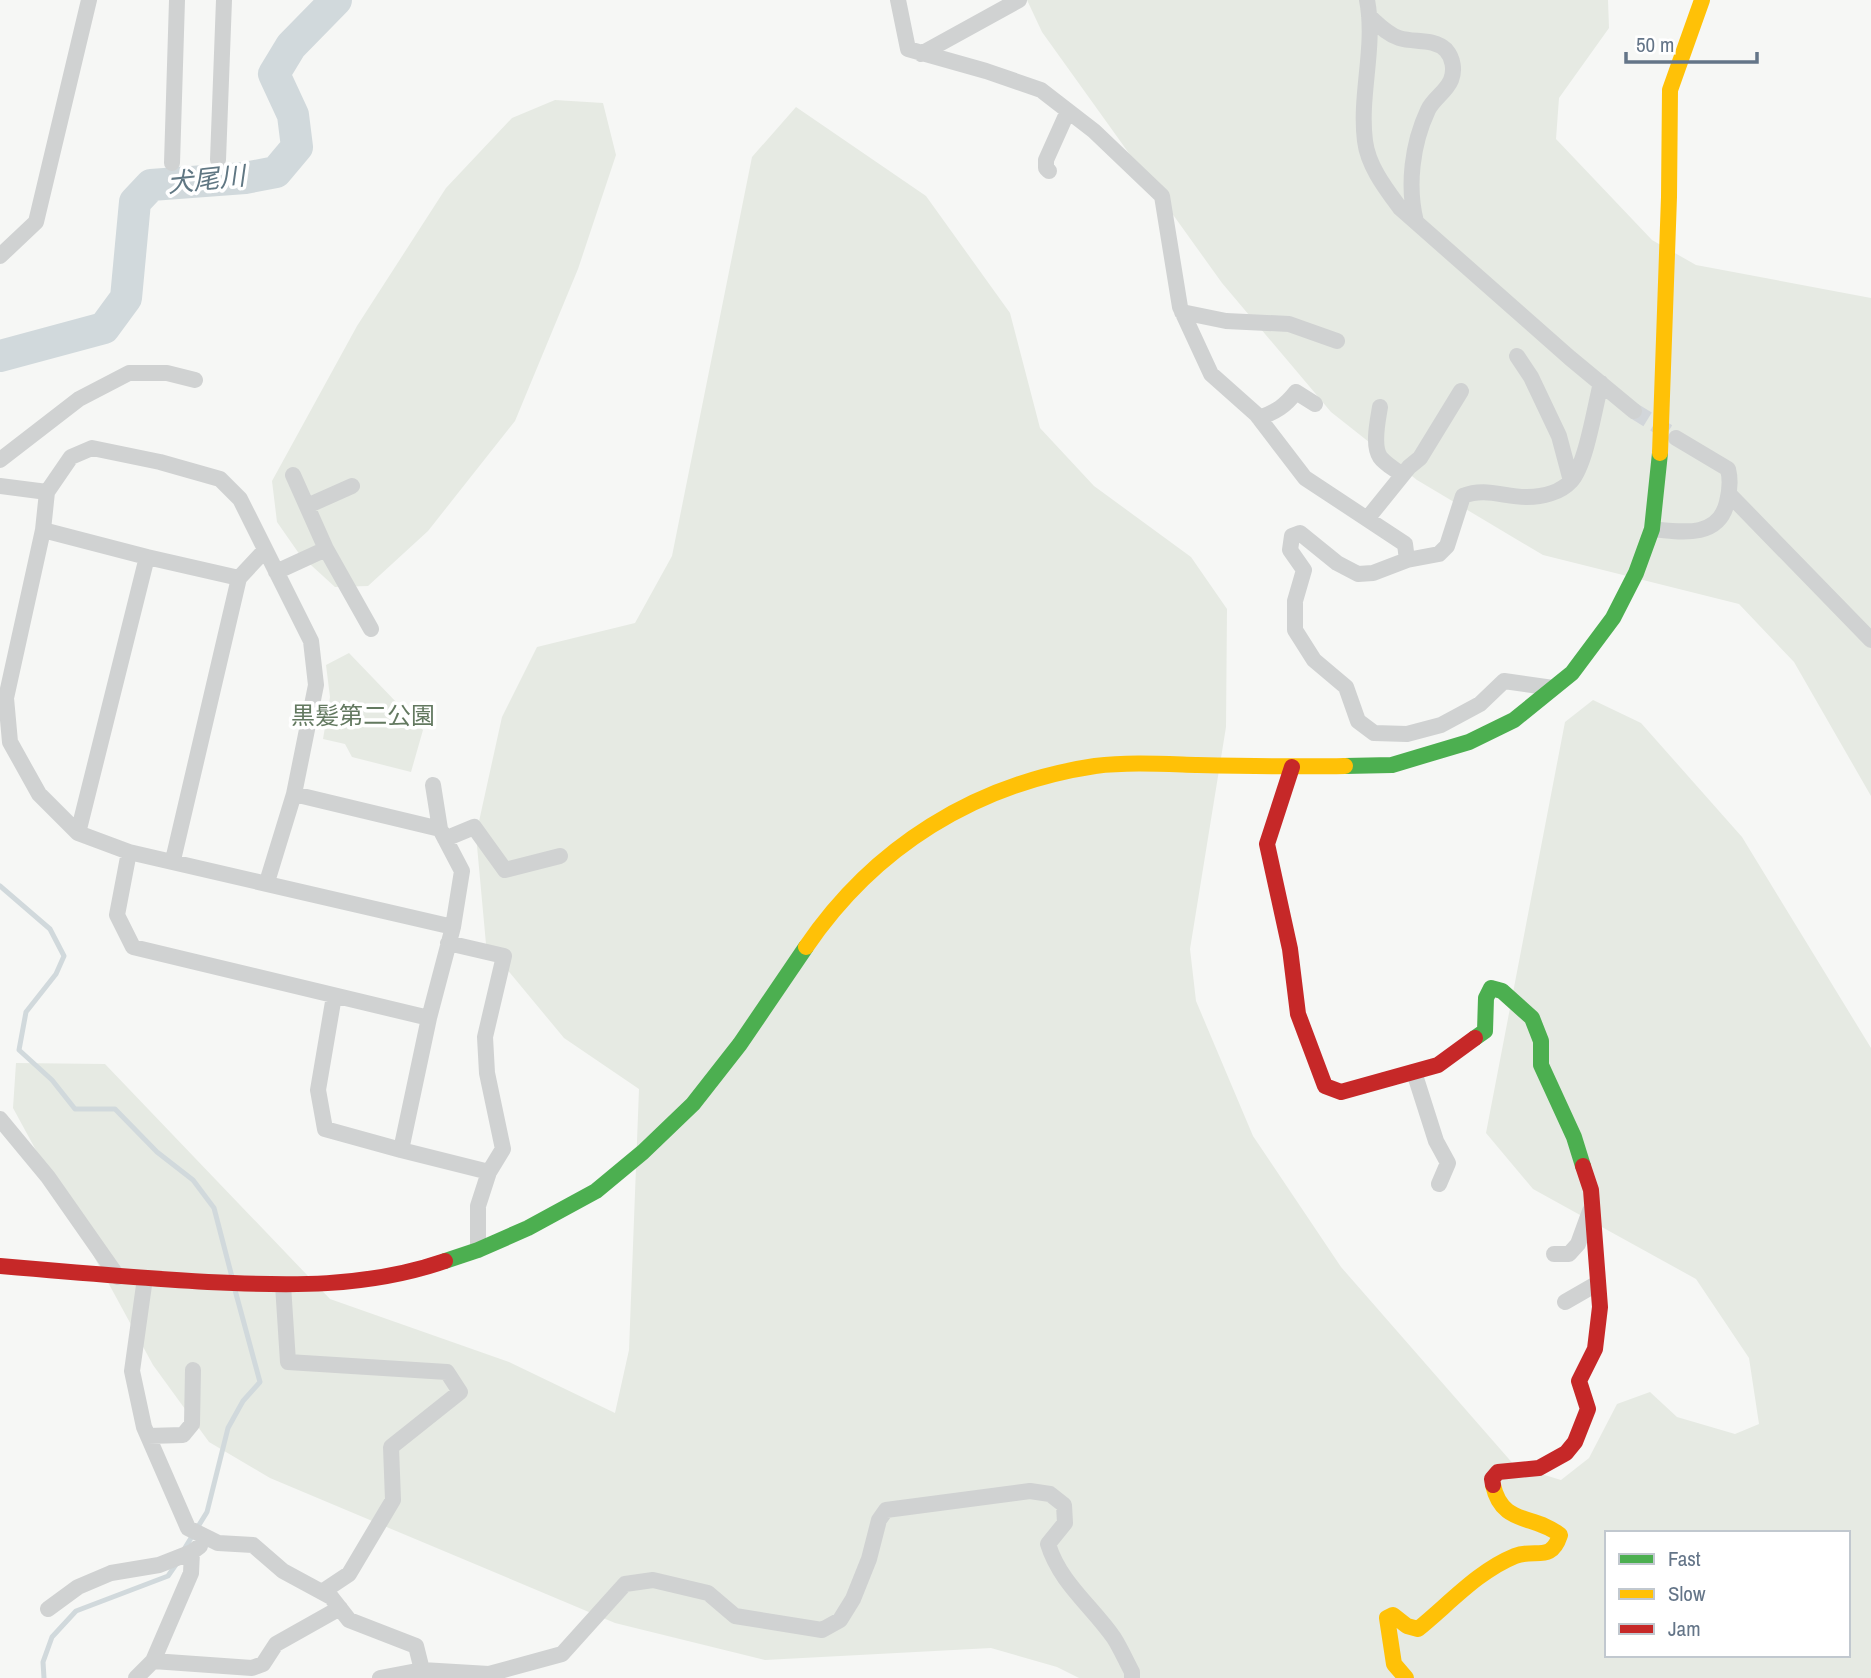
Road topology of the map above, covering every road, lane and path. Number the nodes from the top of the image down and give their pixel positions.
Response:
1 (89, 0) edge
2 (177, 0) edge
3 (224, 0) edge
4 (898, 0) edge
5 (1019, 0) edge
6 (1702, 0) edge
7 (1368, 8) edge
8 (921, 54) junction
9 (1068, 111) junction
10 (218, 160) dead end
11 (172, 163) dead end
12 (1049, 171) dead end
13 (1416, 222) junction
14 (0, 256) edge
15 (1182, 312) junction
16 (1337, 341) dead end
17 (1517, 356) dead end
18 (195, 380) dead end
19 (1601, 383) junction
20 (1461, 391) dead end
21 (1315, 404) dead end
22 (1380, 407) dead end
23 (1634, 411) tunnel mouth
24 (1259, 418) junction
25 (1676, 438) tunnel mouth
26 (0, 460) edge
27 (293, 475) dead end
28 (1402, 475) junction
29 (1571, 481) junction
30 (0, 486) edge
31 (352, 486) dead end
32 (47, 492) junction
33 (1729, 494) junction
34 (307, 506) junction
35 (1367, 519) junction
36 (1652, 529) junction
37 (43, 530) junction
38 (326, 549) junction
39 (265, 550) junction
40 (148, 557) junction
41 (1407, 560) junction
42 (276, 572) junction
43 (239, 578) junction
44 (371, 629) dead end
45 (1871, 640) edge
46 (1553, 688) junction
47 (1292, 767) junction
48 (433, 785) dead end
49 (294, 794) junction
50 (78, 833) junction
51 (442, 834) junction
52 (129, 852) junction
53 (560, 856) dead end
54 (173, 860) junction
55 (267, 882) junction
56 (450, 935) junction
57 (334, 996) junction
58 (429, 1018) junction
59 (1414, 1072) junction
60 (0, 1119) edge
61 (401, 1150) junction
62 (489, 1172) junction
63 (1439, 1184) dead end
64 (1592, 1206) junction
65 (478, 1250) junction
66 (1554, 1254) dead end
67 (0, 1266) edge
68 (118, 1277) junction
69 (145, 1278) junction
70 (1598, 1283) junction
71 (280, 1285) junction
72 (1565, 1302) dead end
73 (193, 1370) dead end
74 (148, 1436) junction
75 (208, 1538) junction
76 (191, 1552) junction
77 (322, 1592) junction
78 (340, 1608) junction
79 (48, 1609) dead end
80 (153, 1661) junction
81 (422, 1670) junction
82 (136, 1678) edge
83 (380, 1678) edge
84 (1132, 1678) edge
85 (1406, 1678) edge

1 - 14 street
2 - 11 street
3 - 10 street
4 - 8 street
5 - 8 street
6 - 36 street
7 - 13 street
7 - 13 street
8 - 9 street
9 - 12 street
9 - 15 street
13 - 19 street
15 - 16 street
15 - 24 street
17 - 29 street
18 - 26 street
19 - 23 street
19 - 29 street
20 - 28 street
21 - 24 street
22 - 28 street
24 - 35 street
25 - 33 street
27 - 34 street
28 - 35 street
29 - 41 street
30 - 32 street
31 - 34 street
32 - 37 street
32 - 39 street
33 - 36 street
33 - 45 street
34 - 38 street
35 - 41 street
36 - 46 street
37 - 40 street
37 - 50 street
38 - 42 street
38 - 44 street
39 - 42 street
39 - 43 street
40 - 43 street
40 - 50 street
41 - 46 street
42 - 49 street
43 - 54 street
46 - 47 street
47 - 59 street
47 - 65 street
48 - 51 street
49 - 51 street
49 - 55 street
50 - 52 street
51 - 53 street
51 - 56 street
52 - 54 street
52 - 57 street
54 - 55 street
55 - 56 street
56 - 58 street
56 - 62 street
57 - 58 street
57 - 61 street
58 - 61 street
59 - 63 street
59 - 64 street
60 - 68 street
61 - 62 street
62 - 65 street
64 - 66 street
64 - 70 street
65 - 71 street
67 - 68 street
68 - 69 street
69 - 71 street
69 - 74 street
70 - 72 street
70 - 85 street
71 - 77 street
73 - 74 street
74 - 75 street
75 - 76 street
75 - 77 street
76 - 79 street
76 - 80 street
77 - 78 street
78 - 80 street
78 - 81 street
80 - 82 street
81 - 83 street
81 - 84 street

